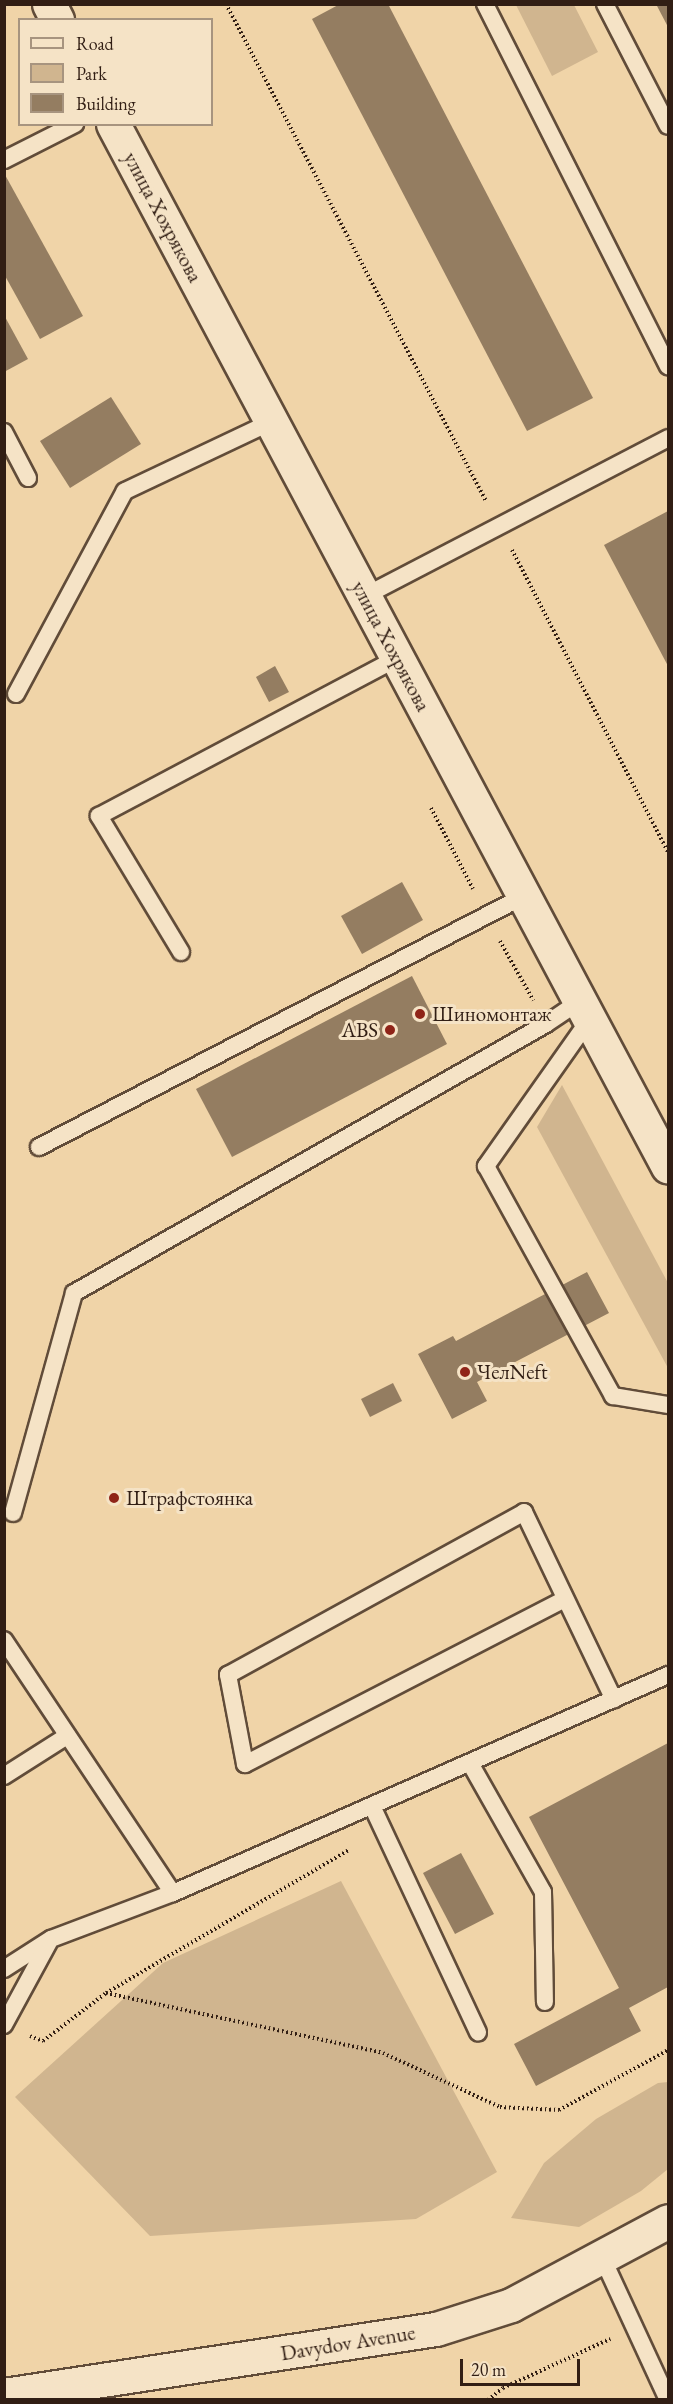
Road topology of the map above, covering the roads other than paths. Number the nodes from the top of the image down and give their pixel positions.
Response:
1 (49, 4) edge
2 (485, 4) edge
3 (605, 4) edge
4 (56, 18) edge
5 (71, 126) edge
6 (114, 126) edge
7 (669, 126) edge
8 (4, 160) edge
9 (669, 366) edge
10 (273, 421) junction
11 (4, 432) edge
12 (669, 438) edge
13 (28, 477) dead end
14 (365, 596) junction
15 (397, 658) junction
16 (16, 694) dead end
17 (524, 896) junction
18 (181, 952) dead end
19 (585, 1011) junction
20 (39, 1147) dead end
21 (669, 1167) edge
22 (669, 1405) edge
23 (13, 1513) dead end
24 (563, 1600) junction
25 (4, 1640) edge
26 (669, 1675) edge
27 (614, 1700) junction
28 (67, 1736) junction
29 (470, 1763) junction
30 (4, 1776) edge
31 (372, 1806) junction
32 (173, 1893) junction
33 (51, 1939) junction
34 (4, 1969) edge
35 (545, 2002) dead end
36 (4, 2025) edge
37 (478, 2032) dead end
38 (669, 2221) edge
39 (602, 2257) junction
40 (4, 2395) edge
41 (668, 2400) edge

1 - 4 main road
2 - 9 lane
3 - 7 lane
5 - 8 lane
6 - 10 main road, улица Хохрякова
10 - 14 main road, улица Хохрякова
10 - 16 lane
11 - 13 lane
12 - 14 lane
14 - 15 main road, улица Хохрякова
15 - 17 main road, улица Хохрякова
15 - 18 lane
17 - 19 main road, улица Хохрякова
17 - 20 lane
19 - 21 main road, улица Хохрякова
19 - 22 lane
19 - 23 lane
24 - 24 lane
24 - 27 lane
25 - 28 lane
26 - 27 lane
27 - 29 lane
28 - 30 lane
28 - 32 lane
29 - 31 lane
29 - 35 lane
31 - 32 lane
31 - 37 lane
32 - 33 lane
33 - 34 lane
33 - 36 lane
38 - 39 main road, Davydov Avenue
39 - 40 main road, Davydov Avenue
39 - 41 lane

